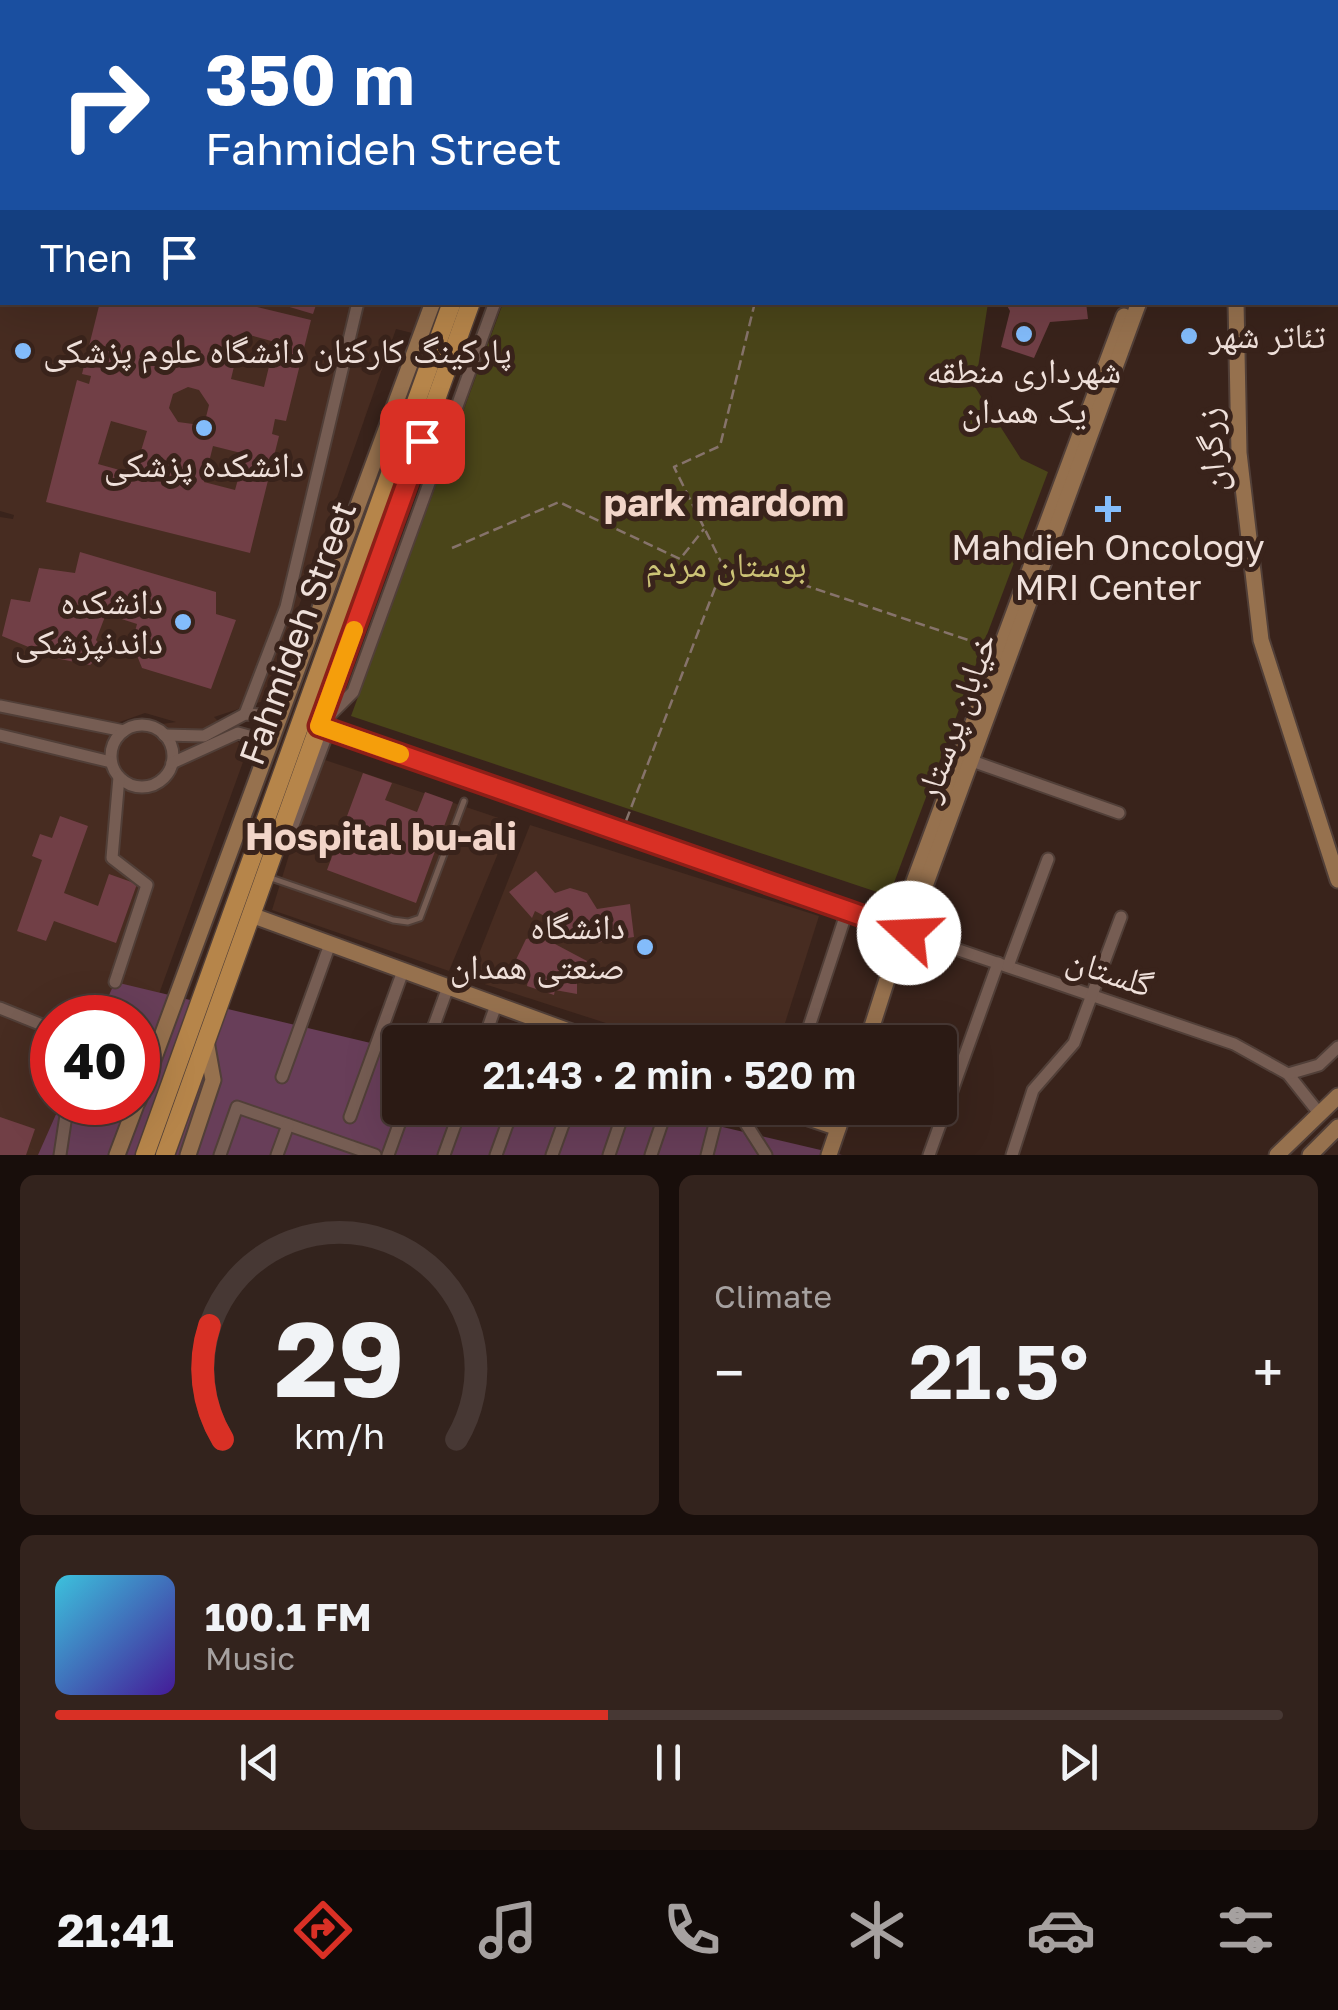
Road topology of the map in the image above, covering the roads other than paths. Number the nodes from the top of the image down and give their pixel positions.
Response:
1 (357, 305) edge
2 (432, 305) edge
3 (451, 305) edge
4 (471, 305) edge
5 (494, 305) edge
6 (1128, 305) edge
7 (1138, 305) edge
8 (1236, 305) edge
9 (0, 706) edge
10 (245, 714) junction
11 (281, 716) junction
12 (300, 721) junction
13 (324, 728) junction
14 (124, 731) junction
15 (0, 735) edge
16 (164, 735) junction
17 (271, 742) junction
18 (972, 761) junction
19 (111, 762) junction
20 (172, 763) junction
21 (119, 777) junction
22 (464, 800) dead end
23 (1119, 813) dead end
24 (1048, 859) dead end
25 (269, 878) junction
26 (1338, 880) edge
27 (848, 911) junction
28 (254, 916) junction
29 (1121, 917) dead end
30 (902, 929) junction
31 (330, 944) junction
32 (1003, 965) junction
33 (402, 970) junction
34 (115, 982) dead end
35 (448, 987) junction
36 (1092, 995) junction
37 (496, 1005) junction
38 (0, 1008) edge
39 (30, 1021) edge
40 (544, 1022) junction
41 (434, 1025) edge
42 (489, 1025) edge
43 (543, 1025) edge
44 (552, 1025) edge
45 (810, 1025) edge
46 (871, 1025) edge
47 (160, 1040) edge
48 (206, 1041) junction
49 (1338, 1047) edge
50 (1288, 1074) junction
51 (282, 1077) dead end
52 (1338, 1096) edge
53 (1319, 1114) junction
54 (350, 1117) dead end
55 (65, 1125) edge
56 (128, 1125) edge
57 (288, 1125) junction
58 (399, 1125) edge
59 (455, 1125) edge
60 (507, 1125) edge
61 (563, 1125) edge
62 (619, 1125) edge
63 (661, 1125) edge
64 (715, 1125) edge
65 (747, 1125) edge
66 (829, 1125) edge
67 (839, 1125) edge
68 (1338, 1127) edge
69 (838, 1128) junction
70 (335, 1149) edge
71 (1314, 1153) edge
72 (60, 1155) edge
73 (117, 1155) edge
74 (145, 1155) edge
75 (165, 1155) edge
76 (188, 1155) edge
77 (220, 1155) edge
78 (277, 1155) edge
79 (375, 1155) edge
80 (388, 1155) edge
81 (444, 1155) edge
82 (496, 1155) edge
83 (552, 1155) edge
84 (609, 1155) edge
85 (651, 1155) edge
86 (707, 1155) edge
87 (766, 1155) edge
88 (828, 1155) edge
89 (929, 1155) edge
90 (1012, 1155) edge
91 (1277, 1155) edge

1 - 10 street
2 - 11 street
3 - 12 main road, Fahmideh Street
4 - 13 main road, Fahmideh Street
5 - 13 street
6 - 30 street, خیابان پرستار
7 - 18 street, خیابان پرستار
8 - 26 street, زرگران
9 - 14 street
10 - 11 street
10 - 16 street
11 - 12 main road
11 - 17 street
12 - 74 main road, Fahmideh Street
13 - 25 main road, Fahmideh Street
13 - 27 street
14 - 16 street
14 - 19 street
15 - 19 street
16 - 20 street
17 - 20 street
17 - 47 street
18 - 23 street
18 - 30 street, خیابان پرستار
19 - 21 street
20 - 21 street
21 - 34 street
22 - 25 lane
24 - 32 street
25 - 28 main road, Fahmideh Street
27 - 30 street
27 - 45 street
28 - 31 street
28 - 48 main road, Fahmideh Street
29 - 36 street
30 - 32 street, گلستان
30 - 46 street
31 - 33 street
31 - 51 street
32 - 36 street, گلستان
32 - 89 street
33 - 35 street
33 - 54 street
35 - 37 street
35 - 41 street
36 - 50 street, گلستان
36 - 90 street
37 - 40 street
37 - 42 street
38 - 39 street
40 - 43 street
40 - 44 street
48 - 75 main road, Fahmideh Street
48 - 76 street
49 - 50 street
50 - 53 street, گلستان
52 - 53 street
53 - 91 street
55 - 72 street
56 - 73 street
57 - 70 street
57 - 77 street
57 - 78 street
58 - 80 street
59 - 81 street
60 - 82 street
61 - 83 street
62 - 84 street
63 - 85 street
64 - 86 street
65 - 87 street
66 - 69 street
67 - 69 street
68 - 71 street
69 - 88 street
70 - 79 street

